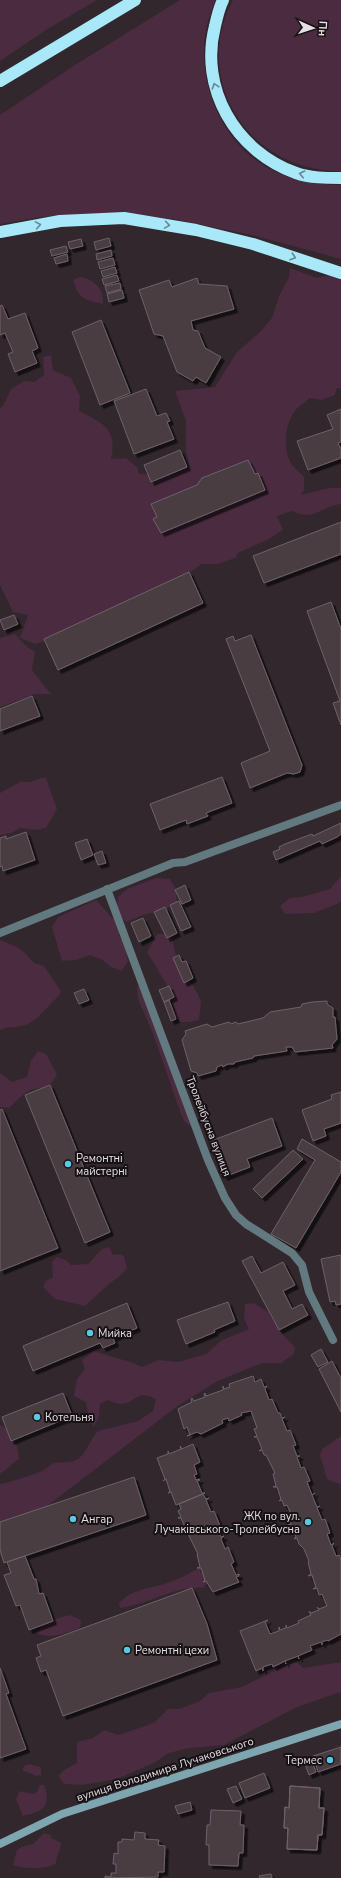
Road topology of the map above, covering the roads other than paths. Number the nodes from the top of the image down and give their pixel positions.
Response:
1 (135, 0) edge
2 (223, 0) edge
3 (0, 81) edge
4 (341, 178) edge
5 (0, 232) edge
6 (341, 273) edge
7 (341, 805) edge
8 (107, 889) junction
9 (0, 933) edge
10 (333, 1340) dead end
11 (341, 1724) edge
12 (0, 1844) edge

1 - 3 highway
4 -> 2 highway
5 -> 6 highway
7 - 8 street
8 - 9 street
8 - 10 street, Тролейбусна вулиця
11 - 12 main road, вулиця Володимира Лучаковського

